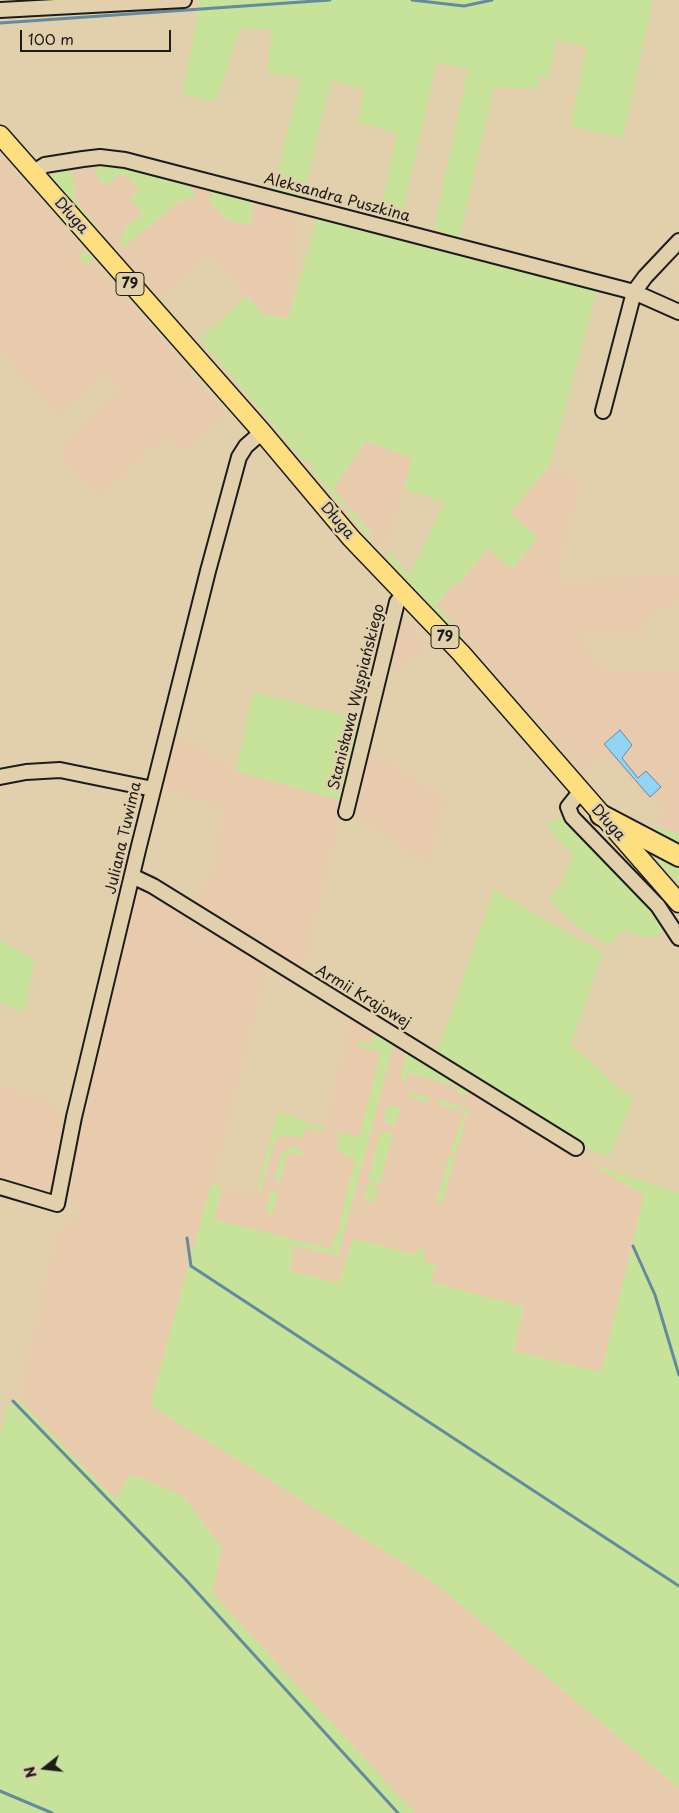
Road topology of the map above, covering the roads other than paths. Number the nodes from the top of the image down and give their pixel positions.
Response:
1 (184, 0) edge
2 (0, 10) edge
3 (0, 135) edge
4 (32, 173) junction
5 (679, 241) edge
6 (634, 292) junction
7 (679, 312) edge
8 (604, 411) dead end
9 (262, 432) junction
10 (404, 594) junction
11 (0, 777) edge
12 (153, 789) junction
13 (580, 792) junction
14 (346, 812) dead end
15 (601, 815) junction
16 (679, 856) edge
17 (132, 876) junction
18 (679, 904) edge
19 (679, 938) edge
20 (576, 1148) dead end
21 (0, 1187) edge

1 - 2 street
3 - 4 main road, Długa / 79
4 - 6 street, Aleksandra Puszkina
4 - 9 main road, Długa / 79
5 - 6 street
6 - 7 street, Aleksandra Puszkina
6 - 8 street
9 - 10 main road, Długa / 79
9 - 12 street, Juliana Tuwima
10 - 13 main road, Długa / 79
10 - 14 street, Stanisława Wyspiańskiego
11 - 12 street
12 - 17 street, Juliana Tuwima
13 - 15 main road, Długa / 79
13 - 19 street
15 - 16 highway
15 - 18 main road, Długa / 79
17 - 20 street, Armii Krajowej
17 - 21 street, Juliana Tuwima

